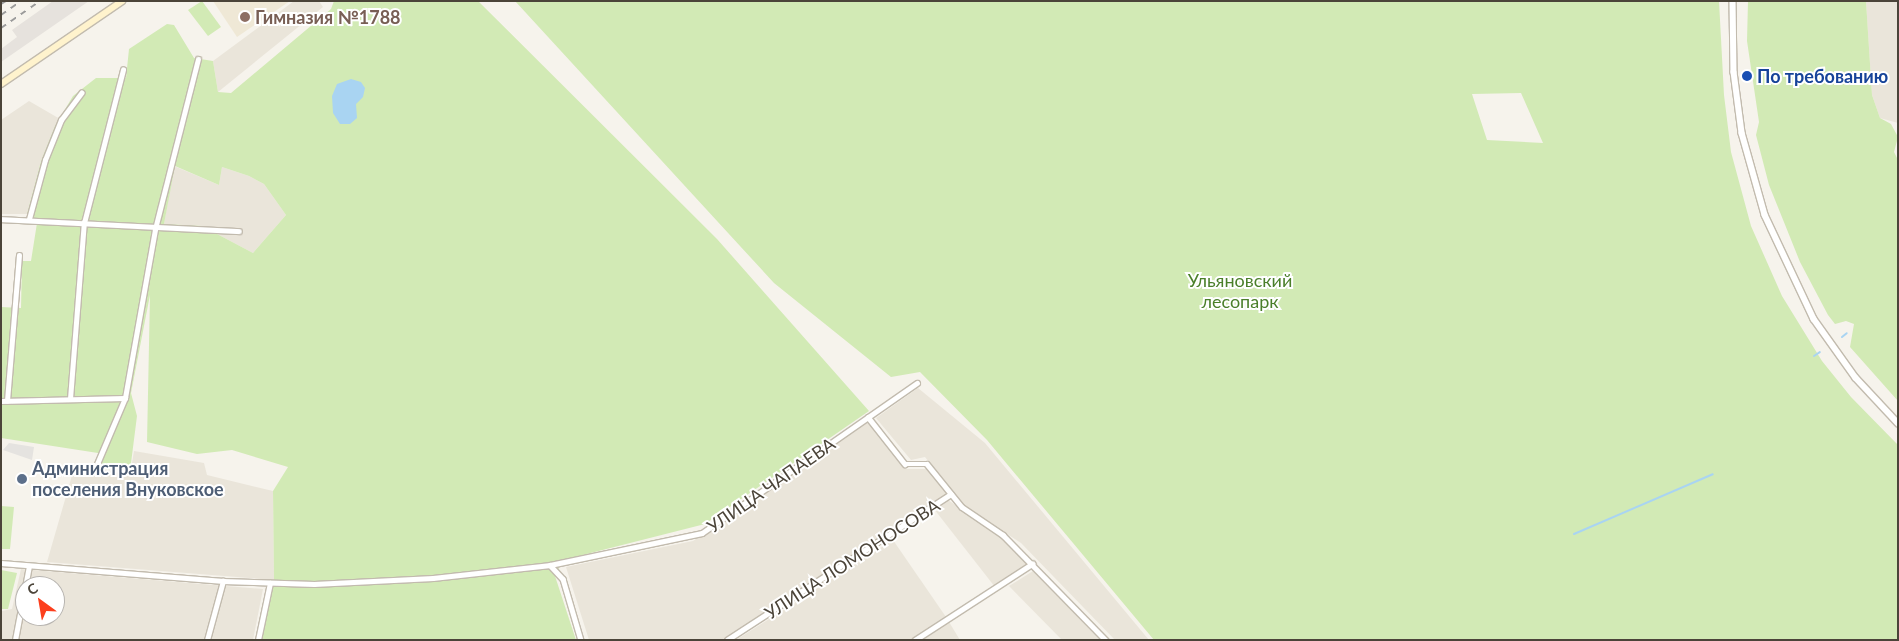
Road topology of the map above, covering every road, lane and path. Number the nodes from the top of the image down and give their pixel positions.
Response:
1 (122, 1) edge
2 (1733, 1) edge
3 (198, 59) dead end
4 (123, 70) dead end
5 (1, 84) edge
6 (81, 93) dead end
7 (1, 219) edge
8 (29, 219) junction
9 (84, 223) junction
10 (155, 229) junction
11 (239, 231) dead end
12 (19, 255) dead end
13 (917, 383) dead end
14 (125, 398) junction
15 (70, 399) junction
16 (1, 401) edge
17 (7, 401) junction
18 (868, 417) junction
19 (1898, 423) edge
20 (97, 464) dead end
21 (951, 494) junction
22 (1, 563) edge
23 (1032, 564) junction
24 (550, 565) junction
25 (28, 566) junction
26 (222, 581) junction
27 (270, 583) junction
28 (15, 640) edge
29 (207, 640) edge
30 (258, 640) edge
31 (581, 640) edge
32 (728, 640) edge
33 (914, 640) edge
34 (1106, 640) edge

1 - 5 main road
2 - 19 street
3 - 10 street
4 - 9 street
6 - 8 street
7 - 8 street
8 - 9 street
9 - 10 street
9 - 15 street
10 - 11 street
10 - 14 street
12 - 17 street
13 - 18 street, УЛИЦА ЧАПАЕВА
14 - 15 street
14 - 20 street
15 - 17 street
16 - 17 street
18 - 21 street
18 - 24 street, УЛИЦА ЧАПАЕВА
21 - 23 street
21 - 32 street, УЛИЦА ЛОМОНОСОВА
22 - 25 street, УЛИЦА ЧАПАЕВА
23 - 33 street
23 - 34 street
24 - 27 street, УЛИЦА ЧАПАЕВА
24 - 31 street
25 - 26 street, УЛИЦА ЧАПАЕВА
25 - 28 street
26 - 27 street, УЛИЦА ЧАПАЕВА
26 - 29 street
27 - 30 street

